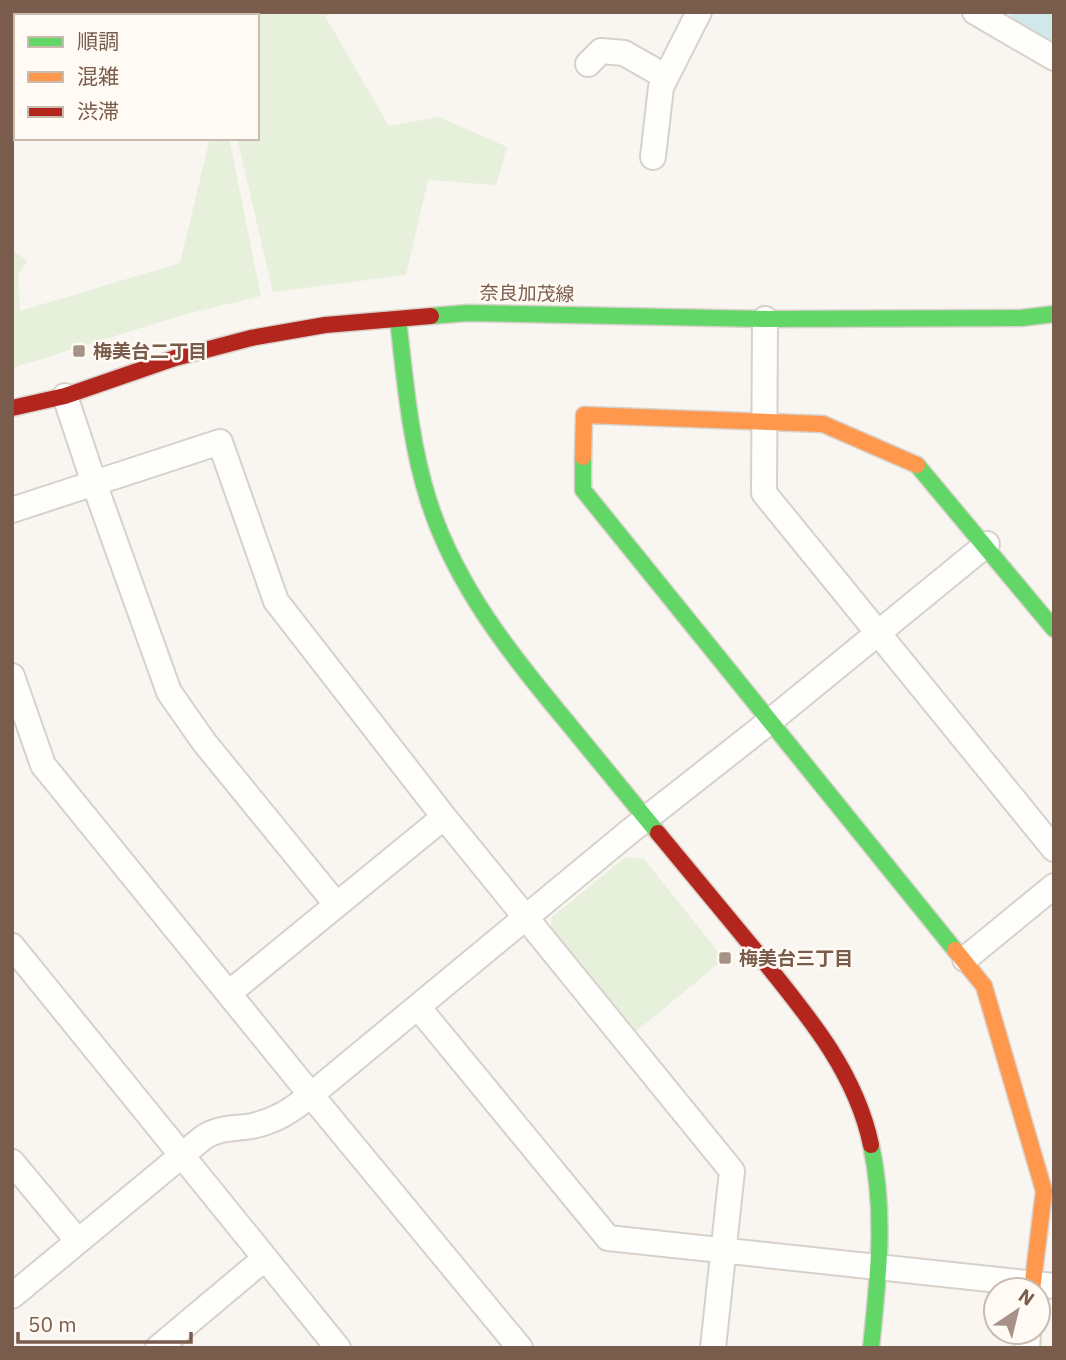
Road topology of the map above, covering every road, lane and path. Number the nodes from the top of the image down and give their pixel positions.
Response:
1 (699, 12) edge
2 (975, 12) edge
3 (1054, 58) edge
4 (588, 64) dead end
5 (666, 76) junction
6 (653, 157) dead end
7 (1054, 314) edge
8 (398, 319) junction
9 (765, 319) junction
10 (65, 396) junction
11 (12, 408) edge
12 (765, 423) junction
13 (94, 484) junction
14 (12, 510) edge
15 (987, 544) junction
16 (1054, 629) edge
17 (878, 633) junction
18 (12, 676) edge
19 (769, 722) junction
20 (444, 817) junction
21 (647, 819) junction
22 (1054, 849) edge
23 (1054, 886) edge
24 (336, 904) junction
25 (527, 918) junction
26 (12, 946) edge
27 (965, 959) junction
28 (229, 993) junction
29 (418, 1007) junction
30 (310, 1095) junction
31 (183, 1156) junction
32 (12, 1162) edge
33 (77, 1240) junction
34 (724, 1250) junction
35 (264, 1259) junction
36 (879, 1268) junction
37 (1040, 1276) edge
38 (982, 1280) edge
39 (12, 1296) edge
40 (159, 1347) edge
41 (338, 1348) edge
42 (520, 1348) edge
43 (713, 1348) edge
44 (871, 1348) edge

1 - 5 street
2 - 3 street
4 - 5 street
5 - 6 street
7 - 9 street, 奈良加茂線
8 - 9 street, 奈良加茂線
8 - 10 street, 奈良加茂線
8 - 21 street
9 - 12 street
10 - 11 street, 奈良加茂線
10 - 13 street
12 - 15 street
12 - 17 street
12 - 19 street
13 - 14 street
13 - 20 street
13 - 24 street
15 - 16 street
15 - 17 street
17 - 19 street
17 - 22 street
18 - 28 street
19 - 21 street
19 - 27 street
20 - 24 street
20 - 25 street
21 - 25 street
21 - 36 street
23 - 27 street
24 - 28 street
25 - 29 street
25 - 34 street
26 - 31 street
27 - 37 street
28 - 30 street
29 - 30 street
29 - 34 street
30 - 31 street
30 - 42 street
31 - 33 street
31 - 35 street
32 - 33 street
33 - 39 street
34 - 36 street
34 - 43 street
35 - 40 street
35 - 41 street
36 - 38 street
36 - 44 street

